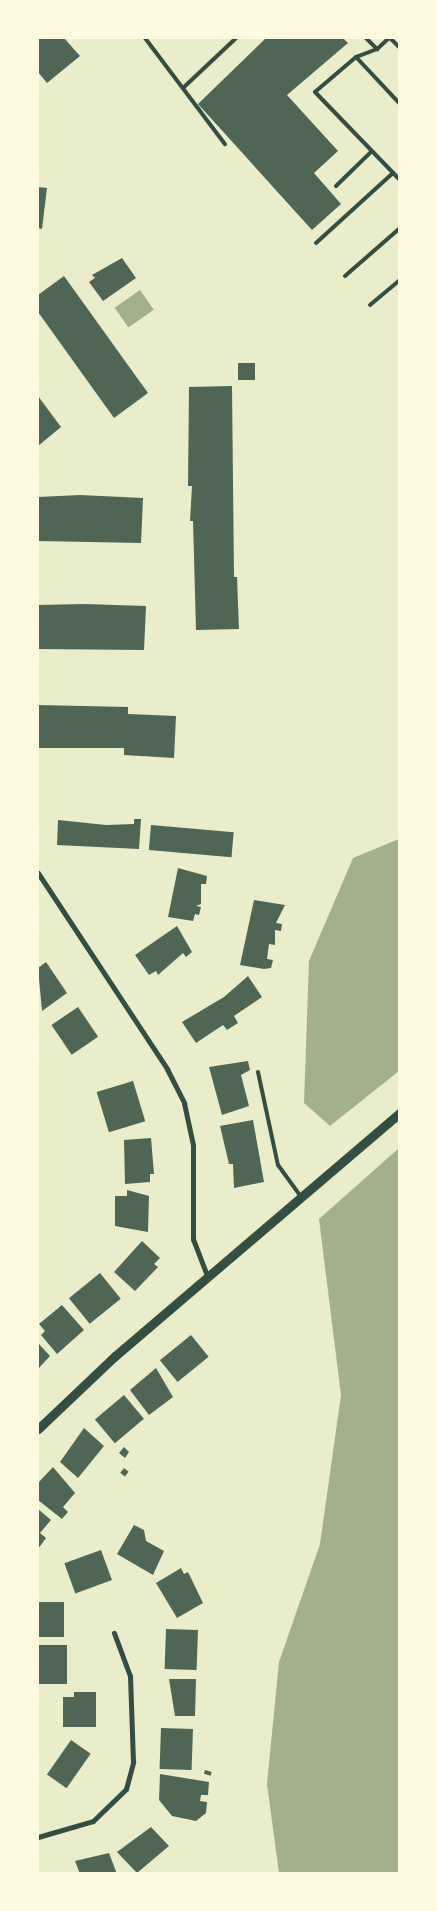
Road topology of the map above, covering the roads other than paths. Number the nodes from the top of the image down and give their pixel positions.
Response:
1 (145, 38) edge
2 (236, 38) edge
3 (366, 38) edge
4 (390, 38) edge
5 (400, 48) edge
6 (377, 50) junction
7 (356, 57) junction
8 (183, 88) junction
9 (400, 104) edge
10 (225, 144) dead end
11 (372, 151) junction
12 (393, 173) junction
13 (400, 180) edge
14 (336, 186) dead end
15 (400, 228) edge
16 (316, 243) dead end
17 (345, 276) dead end
18 (400, 280) edge
19 (370, 305) dead end
20 (38, 874) edge
21 (258, 1072) dead end
22 (400, 1113) edge
23 (301, 1197) junction
24 (208, 1278) junction
25 (38, 1429) edge
26 (114, 1633) dead end
27 (38, 1837) edge

1 - 8 lane
2 - 8 lane
3 - 6 lane
4 - 5 lane
4 - 6 lane
6 - 7 lane
7 - 9 lane
7 - 11 lane
8 - 10 lane
11 - 12 lane
11 - 14 lane
12 - 13 lane
12 - 16 lane
15 - 17 lane
18 - 19 lane
20 - 24 street
21 - 23 lane
22 - 23 street
23 - 24 street
24 - 25 street
26 - 27 street

